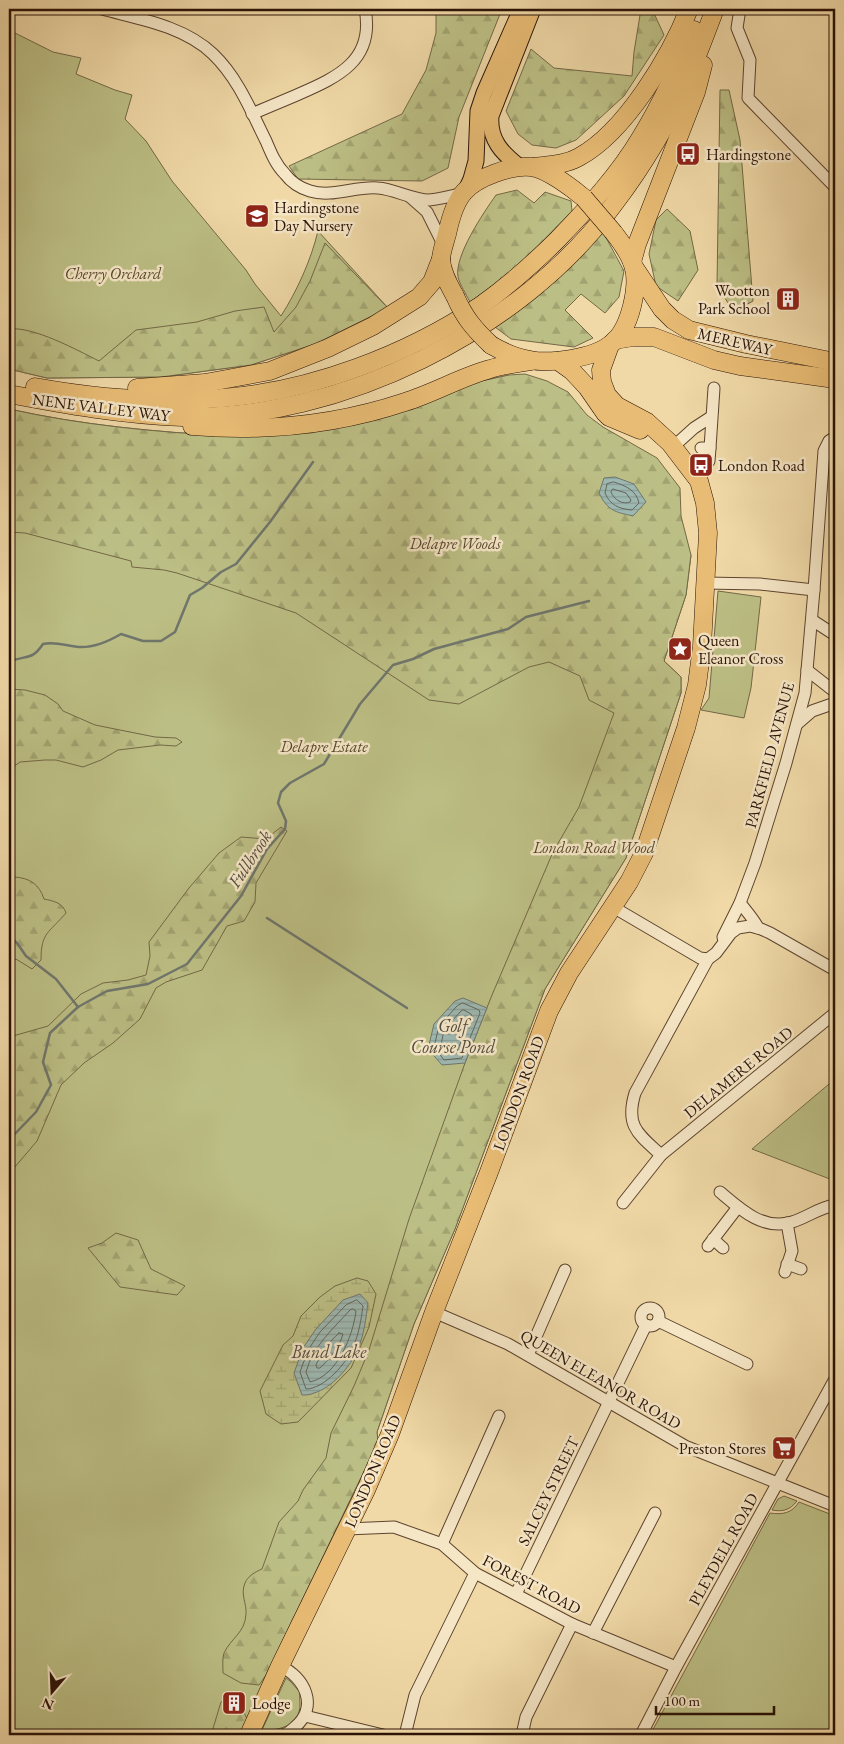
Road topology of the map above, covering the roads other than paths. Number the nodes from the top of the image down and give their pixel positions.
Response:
1 (103, 9) edge
2 (365, 9) edge
3 (522, 9) edge
4 (533, 9) edge
5 (689, 9) edge
6 (702, 9) edge
7 (716, 9) edge
8 (740, 9) edge
9 (252, 114) junction
10 (527, 167) junction
11 (834, 183) edge
12 (464, 192) junction
13 (406, 194) junction
14 (442, 253) junction
15 (633, 264) junction
16 (613, 343) junction
17 (531, 361) junction
18 (558, 361) junction
19 (835, 362) edge
20 (835, 379) edge
21 (9, 382) edge
22 (714, 388) dead end
23 (52, 390) junction
24 (9, 395) edge
25 (711, 417) junction
26 (835, 436) edge
27 (672, 445) junction
28 (709, 461) dead end
29 (705, 583) junction
30 (814, 590) junction
31 (812, 620) junction
32 (835, 635) edge
33 (807, 670) junction
34 (835, 692) edge
35 (835, 703) edge
36 (796, 724) junction
37 (740, 903) junction
38 (613, 907) junction
39 (758, 928) junction
40 (721, 945) junction
41 (708, 959) junction
42 (835, 970) edge
43 (835, 1013) edge
44 (661, 1155) junction
45 (720, 1192) dead end
46 (623, 1203) dead end
47 (835, 1205) edge
48 (738, 1207) junction
49 (787, 1223) junction
50 (724, 1248) dead end
51 (801, 1269) dead end
52 (565, 1270) dead end
53 (434, 1312) junction
54 (528, 1355) junction
55 (747, 1364) dead end
56 (835, 1379) edge
57 (609, 1402) junction
58 (499, 1416) dead end
59 (777, 1484) junction
60 (835, 1506) edge
61 (655, 1513) dead end
62 (347, 1529) junction
63 (442, 1544) junction
64 (475, 1573) junction
65 (516, 1594) junction
66 (572, 1624) junction
67 (593, 1633) junction
68 (280, 1666) junction
69 (676, 1667) junction
70 (305, 1716) junction
71 (252, 1735) edge
72 (282, 1735) edge
73 (383, 1735) edge
74 (405, 1735) edge
75 (522, 1735) edge
76 (641, 1735) edge

1 - 9 street
2 - 9 street
3 - 12 main road
4 - 10 main road
5 - 10 highway
6 - 23 highway, NENE VALLEY WAY
7 - 15 highway
7 - 24 highway, NENE VALLEY WAY
8 - 11 street
9 - 13 street
10 - 12 highway
10 - 15 highway, MEREWAY, bridge
12 - 13 street
12 - 14 highway
13 - 14 street
14 - 17 highway, bridge
14 - 23 highway
15 - 16 highway, LONDON ROAD
15 - 19 highway, MEREWAY
16 - 18 highway, MEREWAY
16 - 20 highway, MEREWAY
16 - 27 highway, LONDON ROAD
17 - 18 highway, MEREWAY
17 - 24 highway
18 - 27 highway, LONDON ROAD
21 - 23 highway, NENE VALLEY WAY
22 - 25 street
25 - 27 street
25 - 28 street
26 - 30 street, PARKFIELD AVENUE
27 - 29 highway, LONDON ROAD
29 - 30 street
29 - 38 highway, LONDON ROAD
30 - 31 street, PARKFIELD AVENUE
31 - 32 street
31 - 33 street, PARKFIELD AVENUE
33 - 34 street
33 - 36 street, PARKFIELD AVENUE
35 - 36 street
36 - 37 street, PARKFIELD AVENUE
37 - 39 street
37 - 40 street, PARKFIELD AVENUE
38 - 41 street
38 - 53 highway, LONDON ROAD
39 - 40 street
39 - 42 street
40 - 41 street, PARKFIELD AVENUE
41 - 44 street, PARKFIELD AVENUE
43 - 44 street, DELAMERE ROAD
44 - 46 street, DELAMERE ROAD
45 - 48 street
47 - 49 street
48 - 49 street
48 - 50 street
49 - 51 street
52 - 54 street
53 - 54 street, QUEEN ELEANOR ROAD
53 - 62 highway, LONDON ROAD
54 - 57 street, QUEEN ELEANOR ROAD
55 - 57 street, SALCEY STREET
56 - 59 street, PLEYDELL ROAD
57 - 59 street, QUEEN ELEANOR ROAD
57 - 65 street, SALCEY STREET
58 - 63 street
59 - 60 street, QUEEN ELEANOR ROAD
59 - 69 street, PLEYDELL ROAD
61 - 67 street
62 - 63 street, FOREST ROAD
62 - 68 highway, LONDON ROAD
63 - 64 street, FOREST ROAD
64 - 65 street, FOREST ROAD
64 - 74 street
65 - 66 street, FOREST ROAD
66 - 67 street, FOREST ROAD
66 - 75 street
67 - 69 street, FOREST ROAD
68 - 70 street
68 - 71 highway, LONDON ROAD
69 - 76 street, PLEYDELL ROAD
70 - 72 street
70 - 73 street

